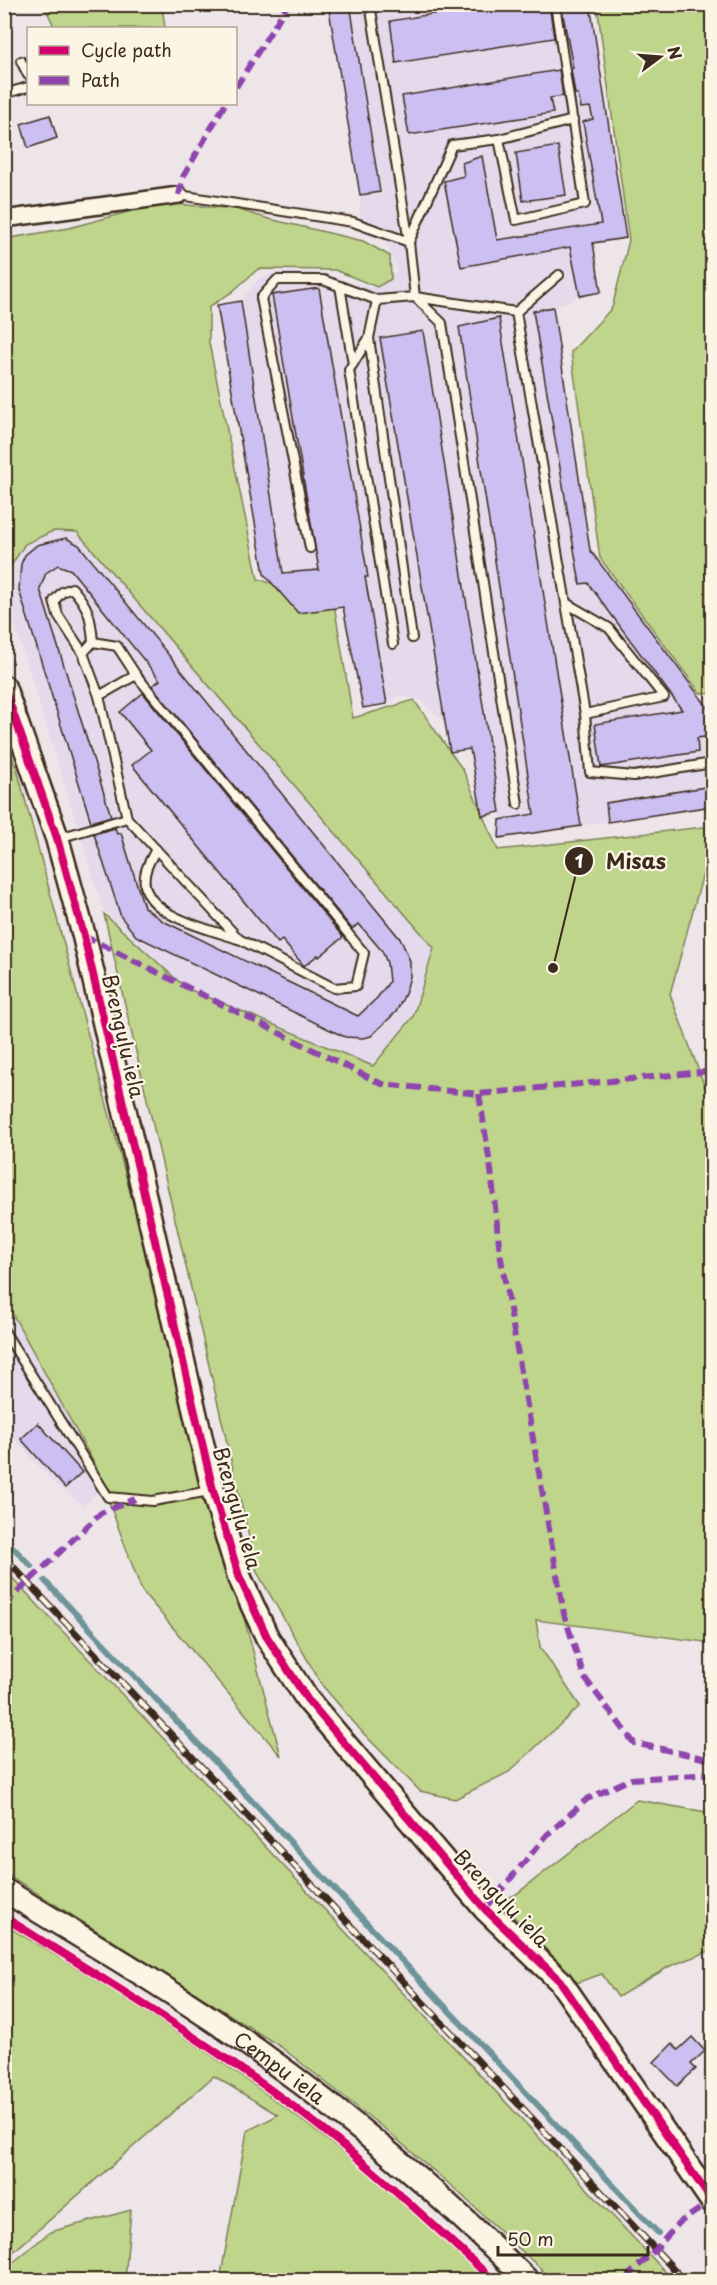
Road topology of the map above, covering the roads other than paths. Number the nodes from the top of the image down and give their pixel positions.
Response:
1 (555, 4) edge
2 (373, 5) edge
3 (21, 61) dead end
4 (27, 73) edge
5 (27, 87) edge
6 (4, 94) edge
7 (573, 120) junction
8 (499, 139) junction
9 (179, 195) joint
10 (4, 219) edge
11 (408, 242) junction
12 (559, 275) dead end
13 (340, 286) junction
14 (415, 297) junction
15 (377, 300) junction
16 (516, 312) junction
17 (369, 338) junction
18 (353, 364) junction
19 (310, 548) dead end
20 (566, 603) junction
21 (412, 638) dead end
22 (93, 642) junction
23 (393, 644) dead end
24 (83, 653) junction
25 (136, 675) junction
26 (4, 687) edge
27 (99, 696) junction
28 (585, 714) junction
29 (712, 763) edge
30 (518, 804) dead end
31 (127, 818) junction
32 (57, 838) junction
33 (156, 849) junction
34 (239, 939) junction
35 (6, 1335) edge
36 (213, 1490) junction
37 (4, 1890) edge
38 (712, 2201) edge
39 (527, 2280) edge

1 - 7 lane
2 - 11 lane
3 - 4 lane
5 - 6 lane
7 - 8 lane
7 - 8 lane
8 - 11 lane
9 - 10 street
9 - 11 lane
11 - 14 lane
12 - 16 lane
13 - 15 lane
13 - 18 lane
13 - 19 lane
14 - 15 lane
14 - 16 lane
14 - 30 lane
15 - 17 lane
16 - 20 lane
17 - 18 lane
17 - 21 lane
18 - 23 lane
20 - 28 lane
20 - 28 lane
22 - 24 lane
22 - 24 lane
22 - 25 lane
24 - 27 lane
25 - 27 lane
25 - 34 lane
26 - 32 street, Brenguļu iela
27 - 31 lane
28 - 29 lane
31 - 32 lane
31 - 33 lane
32 - 36 street, Brenguļu iela
33 - 34 lane
33 - 34 lane
35 - 36 lane
36 - 38 street, Brenguļu iela
37 - 39 street, Cempu iela

